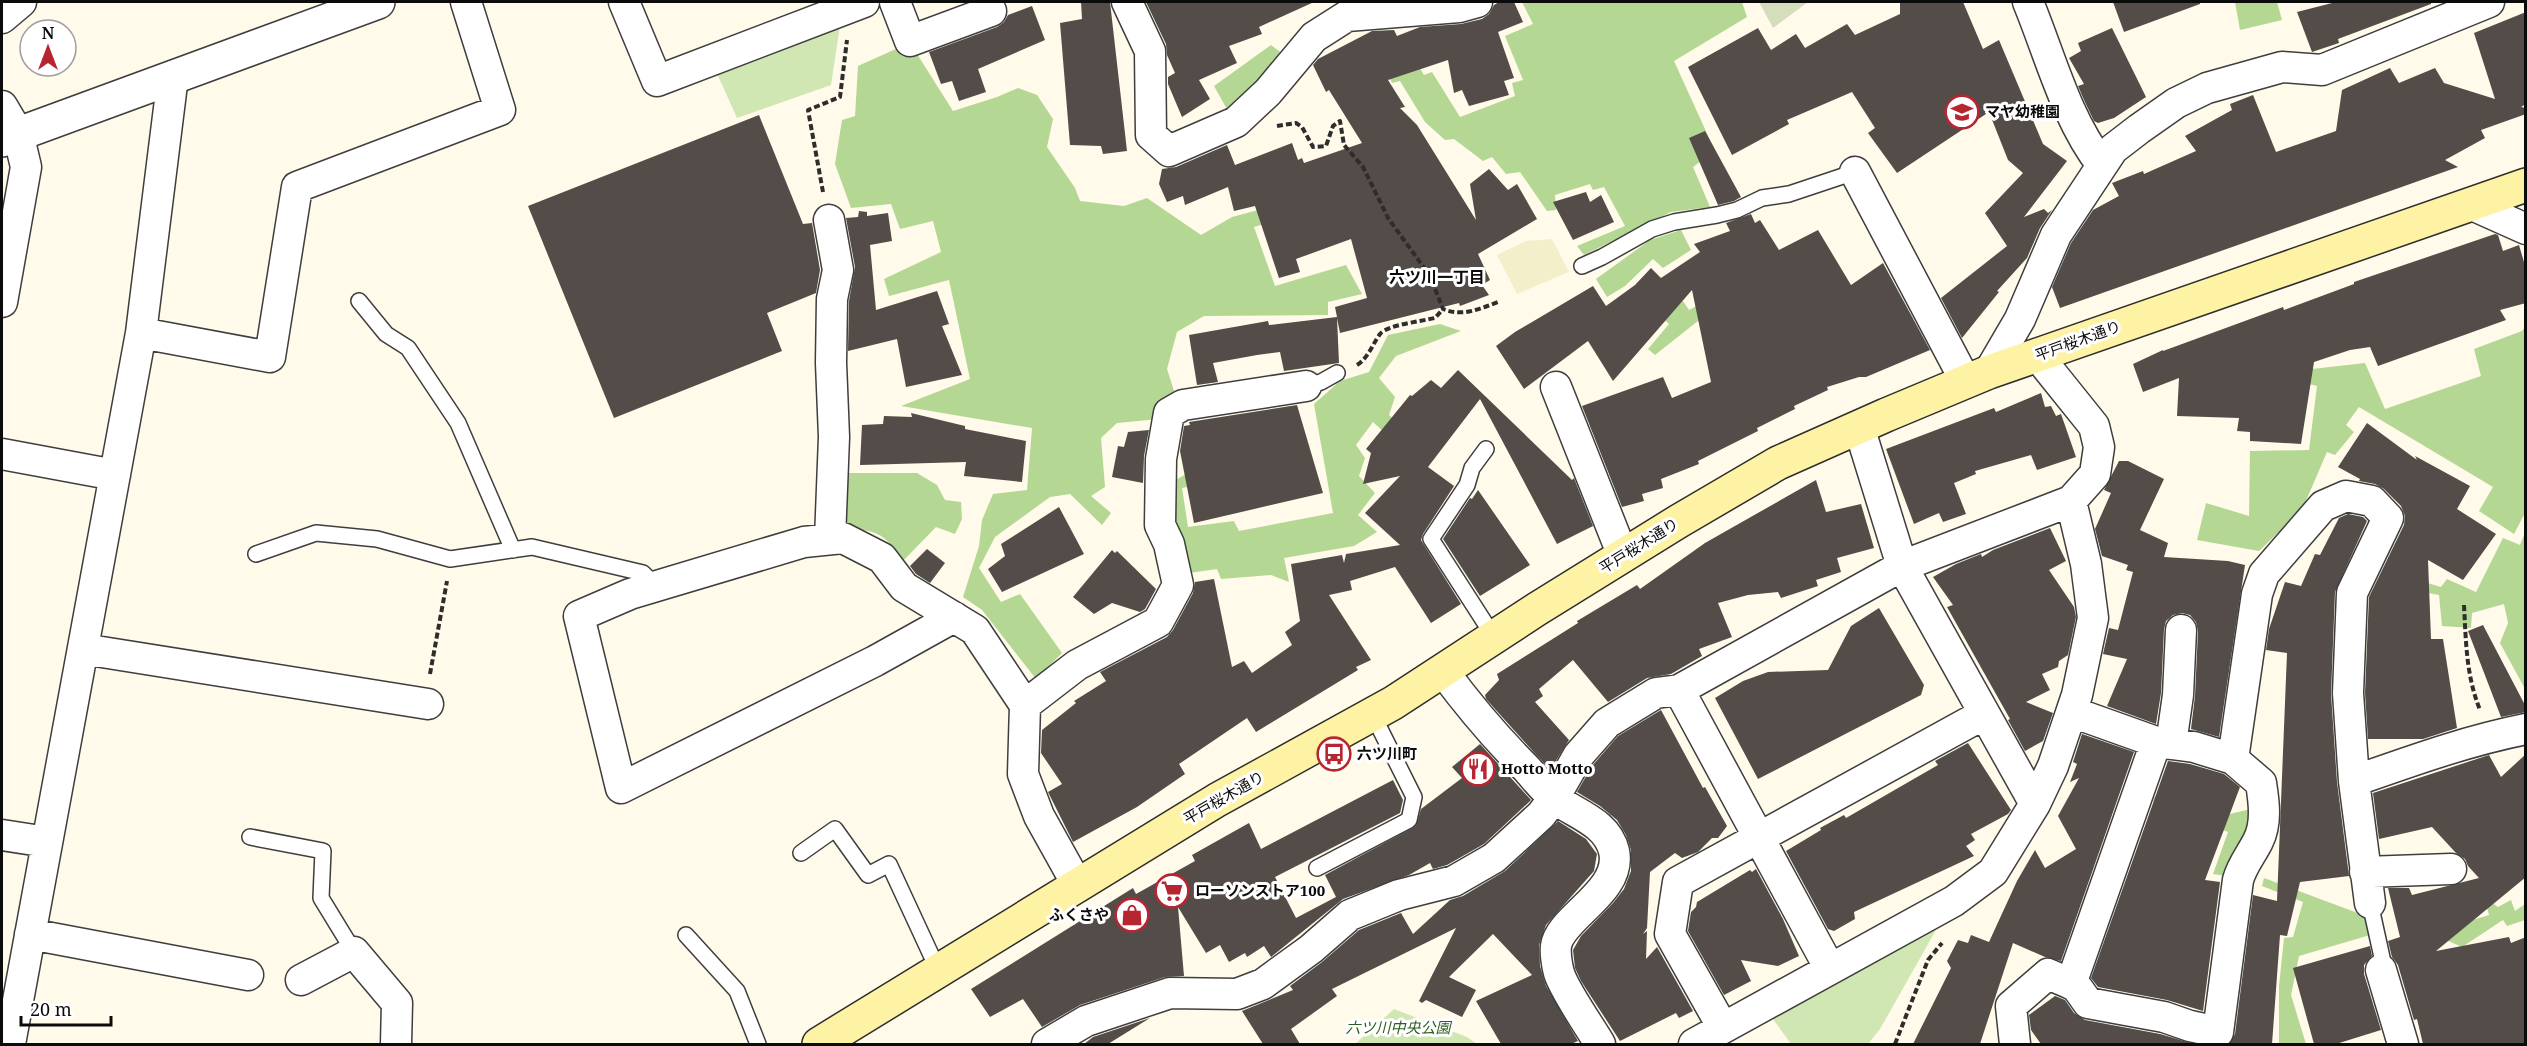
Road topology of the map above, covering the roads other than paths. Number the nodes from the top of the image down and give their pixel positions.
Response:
1 (21, 2) edge
2 (378, 2) edge
3 (465, 2) edge
4 (624, 2) edge
5 (864, 2) edge
6 (895, 2) edge
7 (1127, 2) edge
8 (1477, 2) edge
9 (2028, 2) edge
10 (2489, 2) edge
11 (998, 6) edge
12 (2, 18) edge
13 (173, 76) junction
14 (7, 126) edge
15 (2102, 165) junction
16 (1855, 172) joint
17 (2526, 185) edge
18 (2470, 204) junction
19 (829, 220) road end
20 (2526, 229) edge
21 (1582, 266) dead end
22 (359, 301) dead end
23 (2, 302) edge
24 (141, 333) junction
25 (2037, 355) junction
26 (1337, 373) road end
27 (1977, 377) junction
28 (1306, 386) joint
29 (1556, 387) dead end
30 (1859, 427) junction
31 (1486, 449) dead end
32 (2, 454) edge
33 (115, 475) junction
34 (2071, 501) junction
35 (830, 539) junction
36 (513, 550) junction
37 (256, 554) dead end
38 (1623, 556) junction
39 (1902, 566) junction
40 (656, 586) junction
41 (954, 617) junction
42 (2181, 630) dead end
43 (1494, 637) junction
44 (83, 649) junction
45 (1443, 671) junction
46 (1679, 690) junction
47 (428, 704) dead end
48 (1024, 705) junction
49 (2072, 712) junction
50 (1984, 714) junction
51 (1373, 715) junction
52 (2526, 729) edge
53 (2164, 743) junction
54 (2233, 759) junction
55 (2354, 781) junction
56 (1554, 798) junction
57 (2035, 804) junction
58 (2, 835) edge
59 (250, 837) dead end
60 (1758, 838) junction
61 (47, 842) junction
62 (801, 853) dead end
63 (1317, 868) dead end
64 (2451, 869) dead end
65 (2365, 872) junction
66 (1078, 886) junction
67 (2370, 903) joint
68 (30, 934) junction
69 (686, 935) dead end
70 (354, 952) junction
71 (1830, 969) junction
72 (2381, 970) joint
73 (939, 972) junction
74 (248, 975) dead end
75 (301, 980) dead end
76 (2071, 984) junction
77 (1723, 1028) junction
78 (2217, 1038) edge
79 (10, 1044) edge
80 (396, 1044) edge
81 (758, 1044) edge
82 (819, 1044) edge
83 (1047, 1044) edge
84 (1600, 1044) edge
85 (1694, 1044) edge
86 (2015, 1044) edge
87 (2403, 1044) edge

1 - 12 street
2 - 13 street
3 - 24 street
4 - 5 street
6 - 11 street
7 - 8 street
9 - 15 street
10 - 15 street
13 - 14 street
13 - 24 street
14 - 23 street
15 - 27 street
16 - 21 lane
16 - 27 street
17 - 18 main road, 平戸桜木通り
18 - 20 street
18 - 25 main road, 平戸桜木通り
19 - 35 street
22 - 36 lane
24 - 33 street
25 - 27 main road, 平戸桜木通り
25 - 34 street
26 - 28 lane
27 - 30 main road, 平戸桜木通り
28 - 48 street
29 - 38 street
30 - 38 main road, 平戸桜木通り
30 - 39 street
31 - 43 lane
32 - 33 street
33 - 44 street
34 - 39 street
34 - 49 street
35 - 40 street
35 - 41 street
36 - 37 lane
36 - 40 lane
38 - 43 main road, 平戸桜木通り
39 - 46 street
39 - 50 street
40 - 41 street
41 - 48 street
42 - 53 street
43 - 45 main road, 平戸桜木通り
44 - 47 street
44 - 61 street
45 - 51 main road, 平戸桜木通り
45 - 56 street
46 - 56 street
46 - 60 street
48 - 66 street
49 - 53 street
49 - 57 street
50 - 57 street
50 - 60 street
51 - 63 lane
51 - 66 main road, 平戸桜木通り
52 - 55 street
53 - 54 street
53 - 76 street
54 - 55 street
54 - 78 street
55 - 65 street
56 - 83 street
56 - 84 street
57 - 71 street
58 - 61 street
59 - 70 lane
60 - 71 street
60 - 77 street
61 - 68 street
62 - 73 lane
64 - 65 street
65 - 67 street
66 - 73 main road, 平戸桜木通り
67 - 72 lane
68 - 74 street
68 - 79 street
69 - 81 lane
70 - 75 street
70 - 80 street
71 - 77 street
72 - 87 street
73 - 82 main road, 平戸桜木通り
76 - 78 street
76 - 86 street
77 - 85 street

